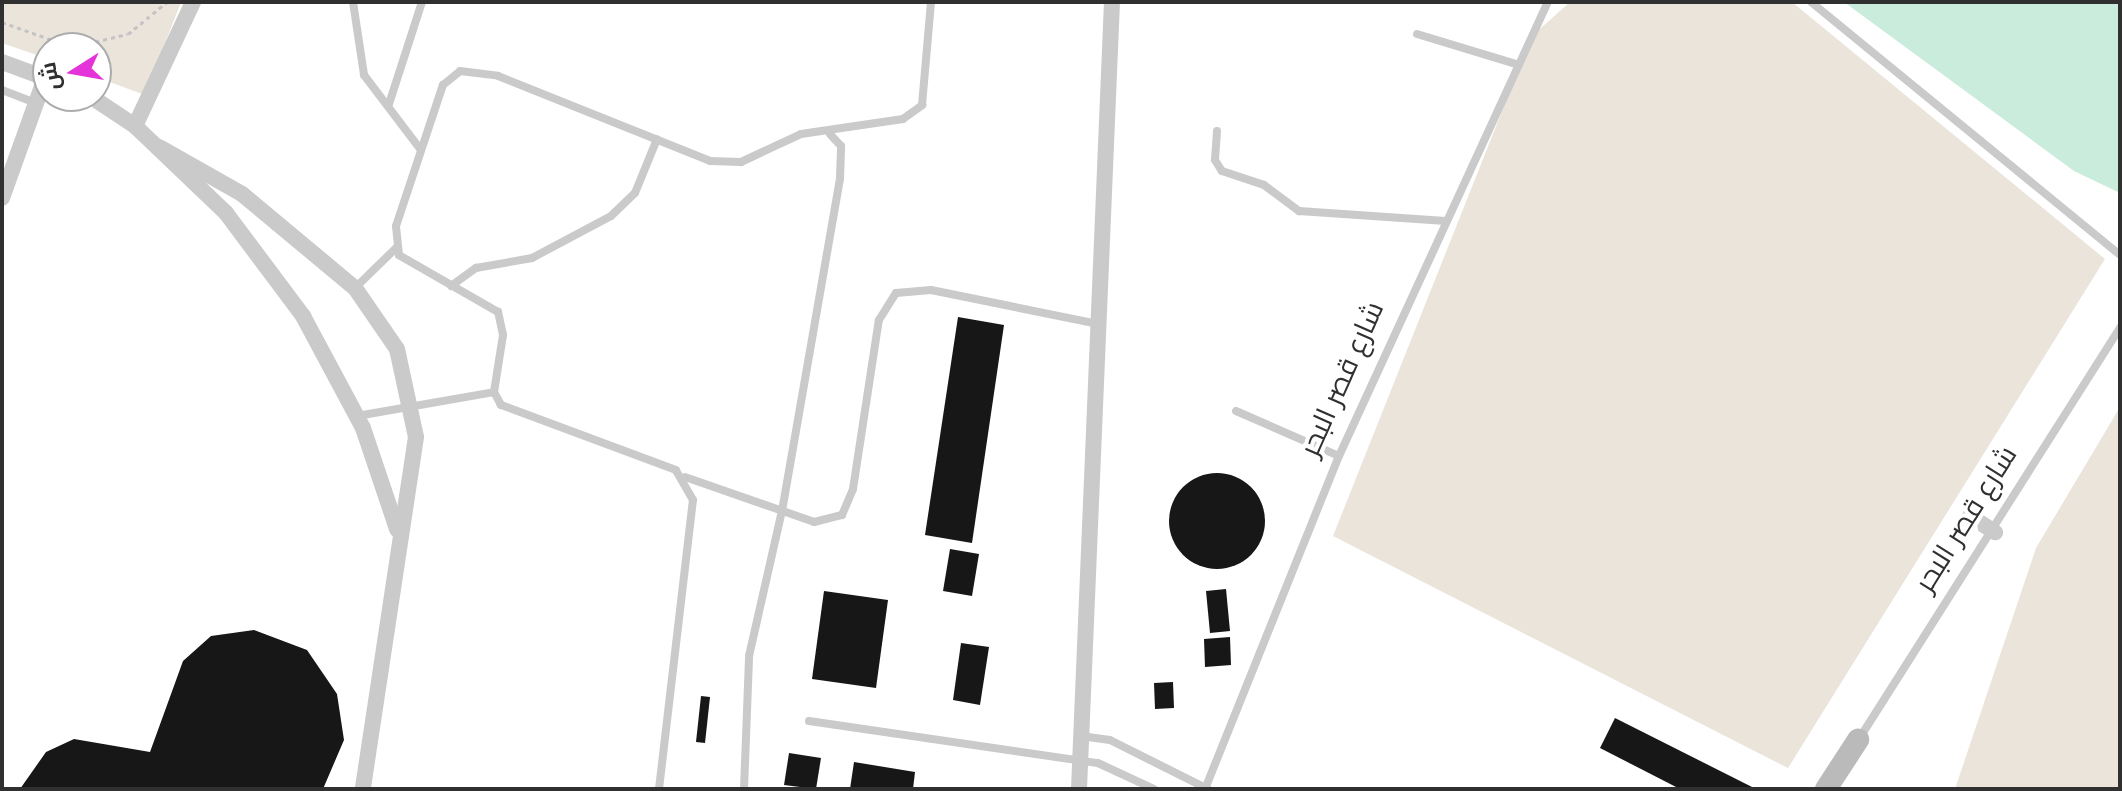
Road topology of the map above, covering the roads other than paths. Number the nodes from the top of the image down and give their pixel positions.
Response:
1 (193, 2) edge
2 (353, 2) edge
3 (422, 2) edge
4 (931, 2) edge
5 (1112, 2) edge
6 (1548, 2) edge
7 (1811, 2) edge
8 (1417, 34) dead end
9 (2, 62) edge
10 (1516, 64) junction
11 (32, 73) edge
12 (2, 90) edge
13 (32, 101) edge
14 (389, 104) junction
15 (112, 111) edge
16 (34, 112) edge
17 (135, 126) junction
18 (1217, 131) dead end
19 (830, 134) junction
20 (657, 139) junction
21 (159, 147) junction
22 (421, 150) junction
23 (2, 198) edge
24 (1446, 221) junction
25 (397, 247) junction
26 (2120, 255) edge
27 (451, 286) junction
28 (355, 288) junction
29 (1098, 324) junction
30 (2120, 328) edge
31 (494, 392) junction
32 (413, 403) junction
33 (1236, 411) dead end
34 (357, 416) junction
35 (1339, 456) junction
36 (685, 477) junction
37 (782, 511) junction
38 (1970, 516) dead end
39 (397, 530) junction
40 (1995, 532) junction
41 (809, 721) dead end
42 (1081, 736) junction
43 (1858, 740) junction
44 (1080, 760) junction
45 (1188, 778) junction
46 (1206, 788) edge
47 (363, 789) edge
48 (659, 789) edge
49 (744, 789) edge
50 (1079, 789) edge
51 (1154, 789) edge
52 (1184, 789) edge
53 (1826, 789) edge
54 (1833, 789) edge

1 - 17 street
2 - 14 lane
3 - 14 lane
4 - 19 lane
5 - 29 street
6 - 10 lane, شارع قصر البحر
7 - 26 lane
8 - 10 lane
9 - 11 street
10 - 24 lane, شارع قصر البحر
12 - 13 lane
14 - 22 lane
15 - 17 street
16 - 23 street
17 - 21 street
18 - 24 lane
19 - 20 lane
19 - 37 lane
20 - 22 lane
20 - 27 lane
21 - 28 street
21 - 34 street
22 - 25 lane
24 - 35 lane, شارع قصر البحر
25 - 27 lane
25 - 28 lane
27 - 31 lane
28 - 32 street
29 - 37 lane
29 - 42 street
30 - 40 lane, شارع قصر البحر
31 - 32 lane
31 - 36 lane
32 - 34 lane
32 - 39 street
33 - 35 lane
34 - 39 street
35 - 46 lane, شارع قصر البحر
36 - 37 lane
36 - 48 lane
37 - 49 lane
38 - 40 street
39 - 47 street
40 - 43 lane, شارع قصر البحر
41 - 44 lane
42 - 44 street
42 - 45 lane, شارع قصر البحر
43 - 53 street, شارع قصر البحر
43 - 54 street, شارع قصر البحر
44 - 50 street
44 - 51 lane
45 - 46 lane, شارع قصر البحر
45 - 52 lane

